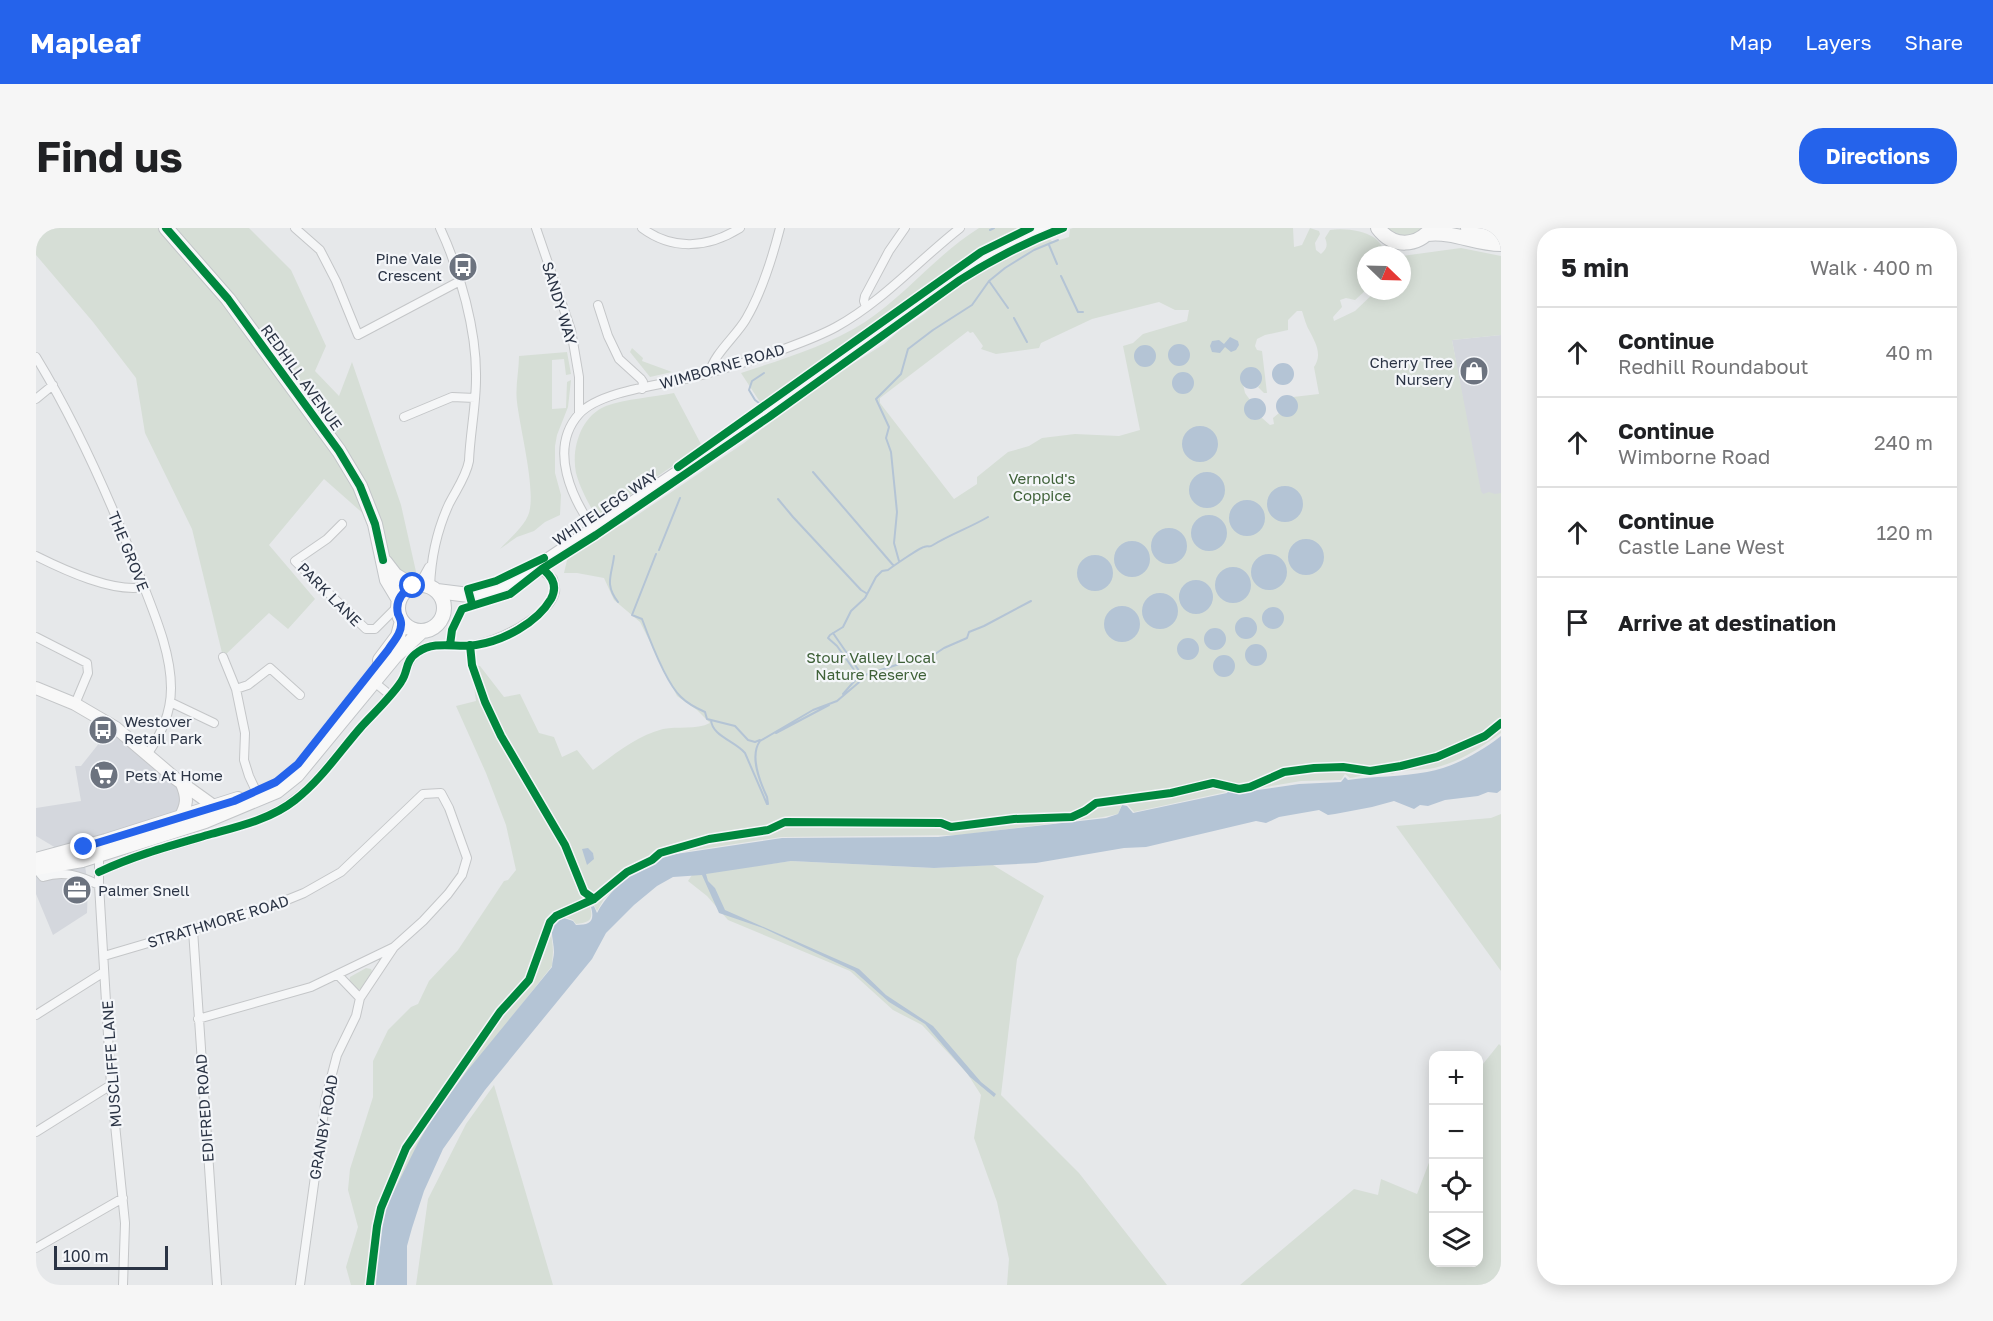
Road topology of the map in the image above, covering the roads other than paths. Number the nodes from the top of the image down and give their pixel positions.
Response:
1 (166, 228) edge
2 (295, 228) edge
3 (440, 228) edge
4 (536, 228) edge
5 (642, 228) edge
6 (740, 228) edge
7 (780, 228) edge
8 (905, 228) edge
9 (960, 228) edge
10 (1047, 228) edge
11 (1369, 228) edge
12 (1468, 228) edge
13 (1430, 231) edge
14 (1382, 232) edge
15 (1501, 243) edge
16 (460, 281) junction
17 (598, 305) dead end
18 (866, 308) junction
19 (36, 357) edge
20 (710, 372) junction
21 (53, 385) junction
22 (642, 388) junction
23 (475, 398) junction
24 (36, 399) edge
25 (579, 414) junction
26 (404, 417) dead end
27 (342, 525) dead end
28 (595, 531) junction
29 (36, 557) edge
30 (383, 560) junction
31 (541, 569) junction
32 (144, 587) junction
33 (425, 587) junction
34 (469, 596) junction
35 (400, 611) junction
36 (443, 614) junction
37 (384, 622) junction
38 (422, 631) junction
39 (36, 637) edge
40 (223, 657) dead end
41 (373, 681) junction
42 (36, 688) edge
43 (237, 693) junction
44 (300, 695) dead end
45 (390, 695) junction
46 (170, 702) junction
47 (75, 704) junction
48 (214, 723) dead end
49 (147, 755) junction
50 (182, 784) junction
51 (256, 791) junction
52 (277, 791) junction
53 (217, 811) junction
54 (180, 818) junction
55 (98, 849) junction
56 (36, 860) edge
57 (36, 868) edge
58 (99, 872) junction
59 (99, 885) junction
60 (193, 930) junction
61 (394, 947) junction
62 (104, 956) junction
63 (104, 972) junction
64 (338, 975) junction
65 (360, 998) junction
66 (36, 1015) edge
67 (198, 1019) junction
68 (111, 1085) junction
69 (36, 1132) edge
70 (123, 1198) junction
71 (36, 1248) edge
72 (123, 1285) edge
73 (217, 1285) edge
74 (300, 1285) edge

1 - 30 main road, REDHILL AVENUE
2 - 16 street
3 - 16 street
4 - 25 street, SANDY WAY
5 - 6 street
7 - 20 street
8 - 18 street
9 - 18 street, WIMBORNE ROAD
10 - 28 main road, WHITELEGG WAY
11 - 14 main road
12 - 15 main road
13 - 14 main road
13 - 15 main road
16 - 23 street
17 - 22 street
18 - 20 street, WIMBORNE ROAD
19 - 21 street, THE GROVE
20 - 22 street, WIMBORNE ROAD
21 - 24 street
21 - 32 street, THE GROVE
22 - 25 street, WIMBORNE ROAD
23 - 26 street
23 - 33 street
25 - 28 street
27 - 37 street, PARK LANE
28 - 31 main road, WHITELEGG WAY
29 - 32 street
30 - 33 main road
30 - 35 main road, REDHILL AVENUE
31 - 34 main road, WHITELEGG WAY
31 - 45 street
32 - 46 street, THE GROVE
33 - 34 main road, WHITELEGG WAY
33 - 35 main road
33 - 36 main road
34 - 36 main road, WHITELEGG WAY
35 - 37 street, PARK LANE
35 - 37 street, PARK LANE
35 - 38 main road
35 - 51 main road
36 - 38 main road
38 - 41 main road
39 - 47 street
40 - 43 street
41 - 45 street
41 - 52 main road
42 - 47 street
43 - 44 street
43 - 51 street
45 - 58 street
46 - 48 street
46 - 49 street, THE GROVE
47 - 49 street
49 - 50 street
50 - 53 street
50 - 54 street
51 - 52 street
51 - 53 main road
52 - 53 main road
53 - 54 main road
53 - 55 main road
54 - 55 main road
55 - 56 main road
55 - 57 main road
55 - 58 street, MUSCLIFFE LANE
57 - 59 street
58 - 59 street, MUSCLIFFE LANE
59 - 62 street, MUSCLIFFE LANE
60 - 61 street, STRATHMORE ROAD
60 - 62 street, STRATHMORE ROAD
60 - 67 street, EDIFRED ROAD
61 - 64 street
61 - 65 street, GRANBY ROAD
62 - 63 street, MUSCLIFFE LANE
63 - 66 street
63 - 68 street, MUSCLIFFE LANE
64 - 65 street
64 - 67 street
65 - 74 street, GRANBY ROAD
67 - 73 street, EDIFRED ROAD
68 - 69 street
68 - 70 street, MUSCLIFFE LANE
70 - 71 street
70 - 72 street, MUSCLIFFE LANE

